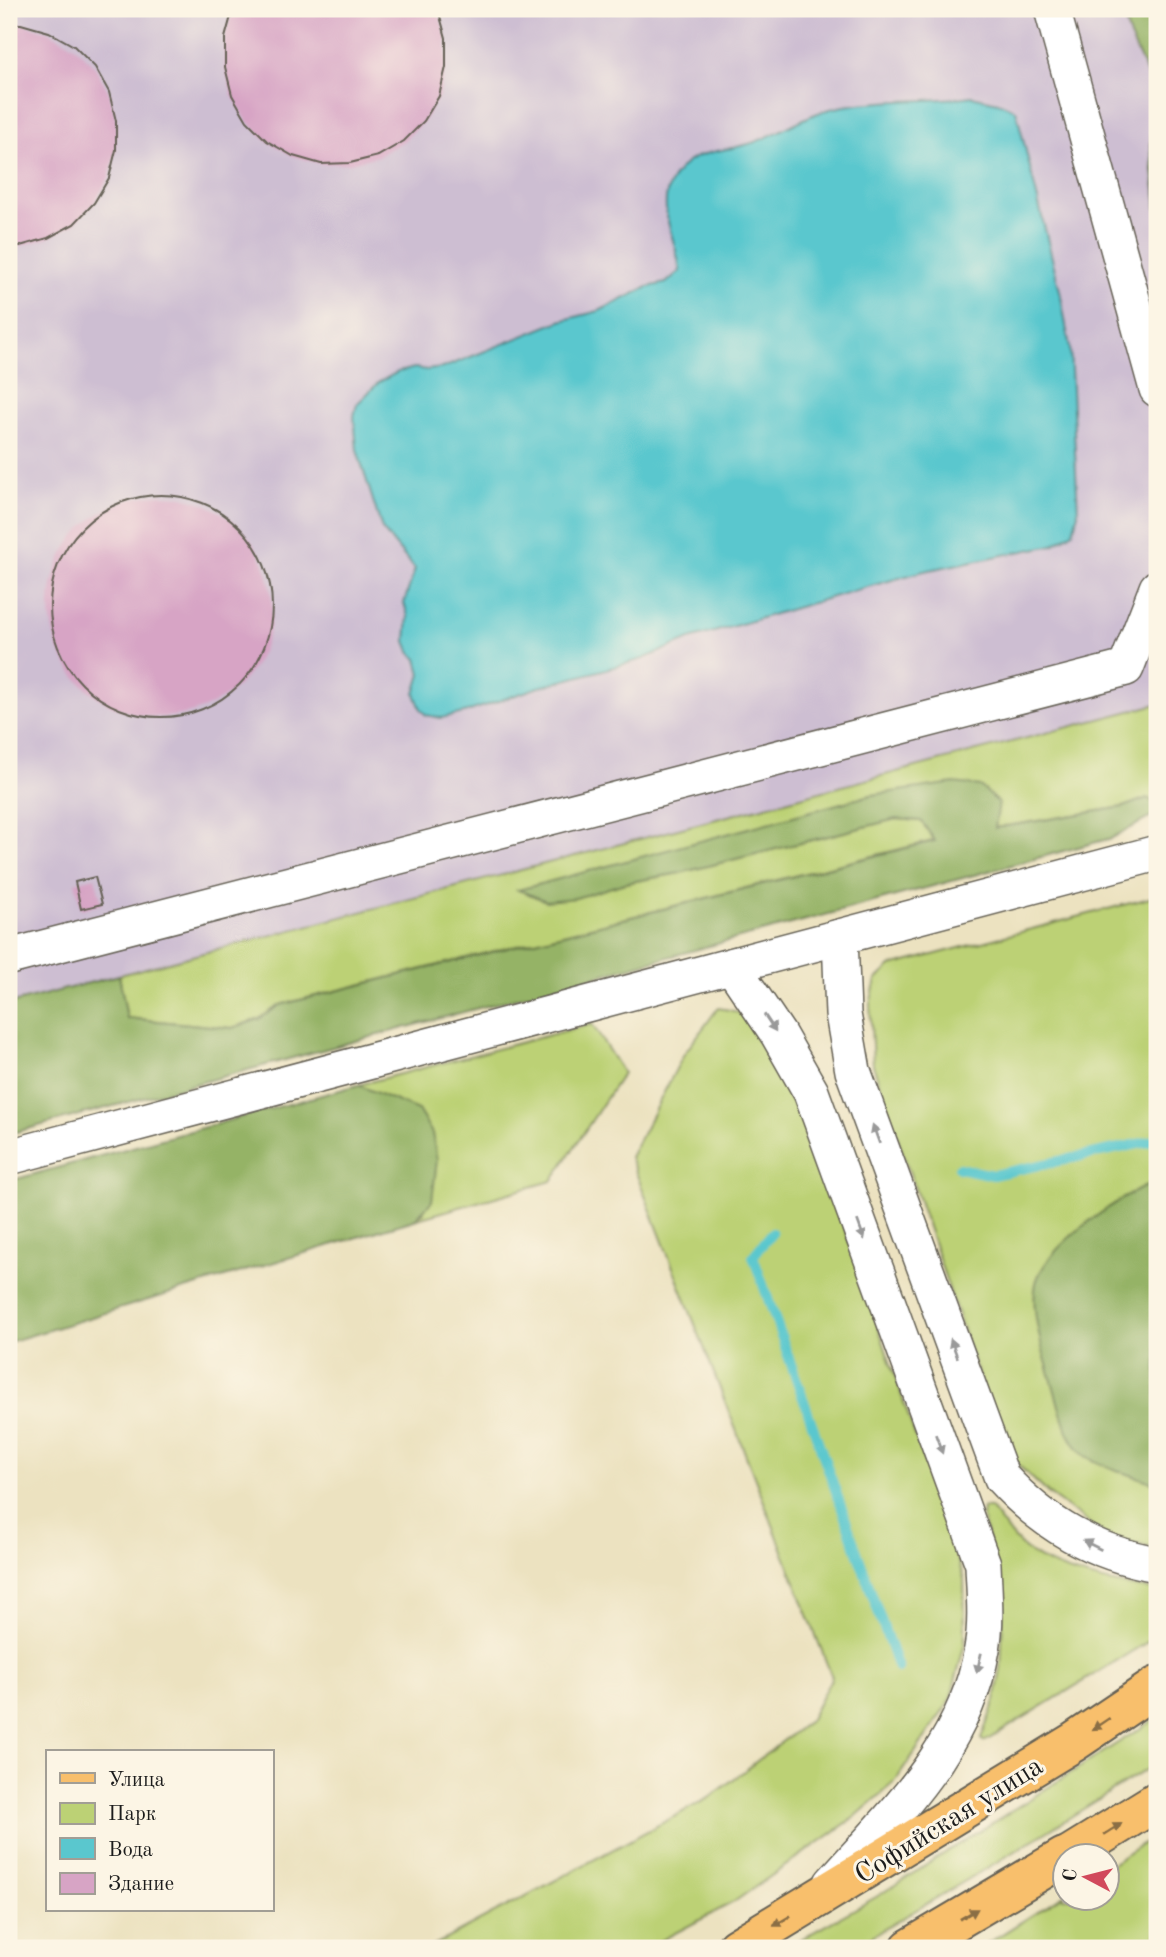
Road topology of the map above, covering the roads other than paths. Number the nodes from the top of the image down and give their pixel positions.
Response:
1 (1052, 9) edge
2 (1157, 389) edge
3 (1157, 588) edge
4 (1157, 853) edge
5 (840, 937) junction
6 (9, 957) edge
7 (732, 966) junction
8 (9, 1157) edge
9 (1157, 1564) edge
10 (1157, 1686) edge
11 (1157, 1801) edge
12 (1089, 1842) edge
13 (1050, 1865) edge
14 (819, 1899) junction
15 (736, 1948) edge
16 (910, 1948) edge

1 - 2 street
3 - 6 street
4 - 5 street
5 - 7 street
9 -> 5 street
7 - 8 street
7 -> 14 street
10 -> 14 main road, Софийская улица
12 -> 11 main road
16 -> 13 main road
14 -> 15 main road, Софийская улица

